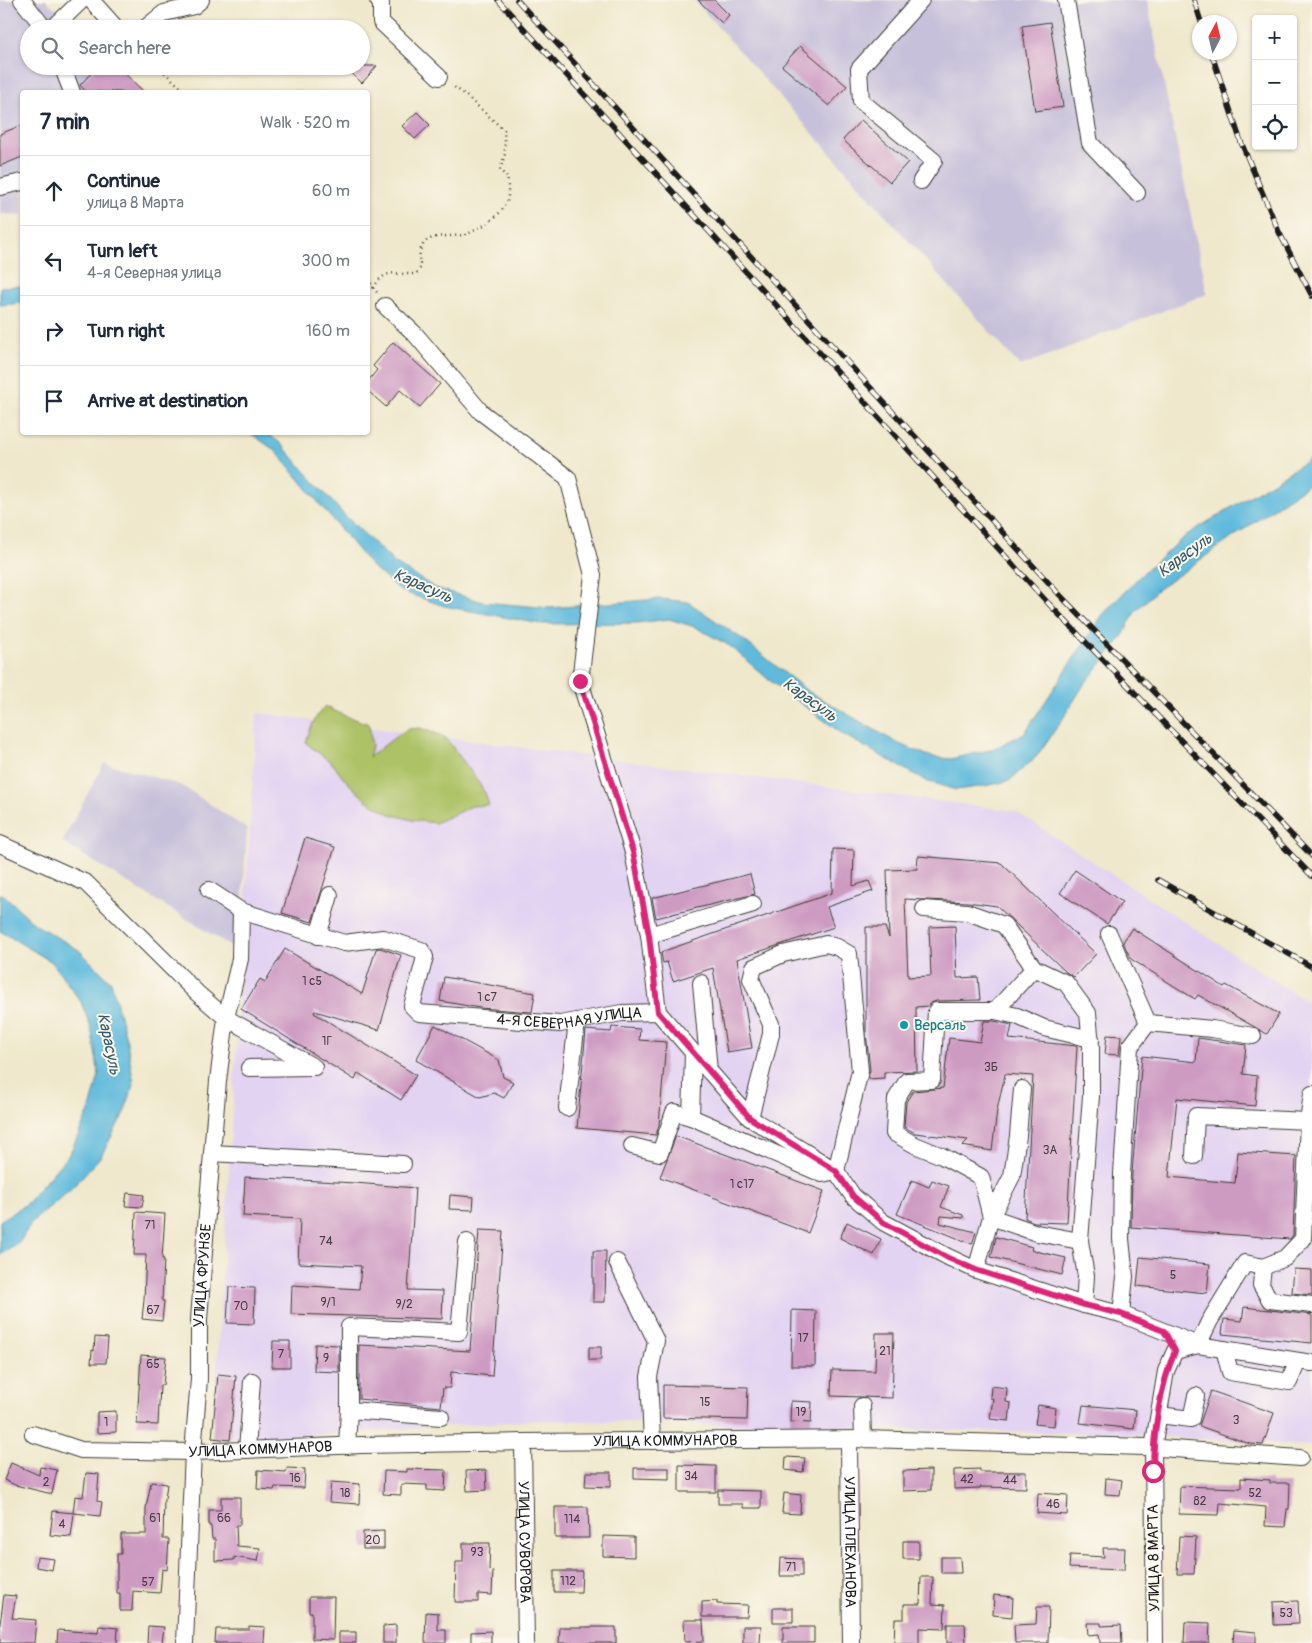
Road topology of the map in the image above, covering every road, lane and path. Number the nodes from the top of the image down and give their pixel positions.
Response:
1 (22, 0) edge
2 (82, 0) edge
3 (91, 0) edge
4 (201, 0) edge
5 (378, 0) edge
6 (921, 0) edge
7 (1066, 0) edge
8 (38, 20) edge
9 (61, 20) edge
10 (109, 20) edge
11 (155, 20) edge
12 (65, 75) edge
13 (167, 75) edge
14 (439, 77) joint
15 (71, 90) edge
16 (184, 90) edge
17 (921, 181) dead end
18 (20, 182) edge
19 (0, 187) edge
20 (1137, 193) dead end
21 (370, 283) edge
22 (385, 306) dead end
23 (0, 844) edge
24 (209, 890) dead end
25 (330, 895) dead end
26 (753, 904) dead end
27 (924, 909) dead end
28 (241, 911) junction
29 (1109, 934) dead end
30 (649, 935) junction
31 (318, 936) junction
32 (1034, 968) junction
33 (701, 983) dead end
34 (996, 1011) junction
35 (658, 1012) junction
36 (226, 1018) junction
37 (577, 1021) junction
38 (1148, 1023) junction
39 (1253, 1036) dead end
40 (1091, 1039) junction
41 (693, 1053) junction
42 (249, 1068) dead end
43 (709, 1071) junction
44 (1022, 1090) dead end
45 (1312, 1094) edge
46 (566, 1108) dead end
47 (691, 1117) junction
48 (750, 1118) junction
49 (1308, 1121) junction
50 (632, 1146) dead end
51 (212, 1153) junction
52 (1194, 1156) dead end
53 (403, 1164) dead end
54 (836, 1171) junction
55 (991, 1217) junction
56 (1080, 1241) junction
57 (467, 1242) dead end
58 (617, 1262) dead end
59 (1263, 1267) junction
60 (976, 1270) junction
61 (1084, 1305) junction
62 (1312, 1306) edge
63 (1121, 1314) junction
64 (1164, 1331) junction
65 (1198, 1345) junction
66 (1224, 1349) junction
67 (1175, 1351) junction
68 (1305, 1362) edge
69 (252, 1381) dead end
70 (1196, 1396) dead end
71 (862, 1406) dead end
72 (349, 1410) junction
73 (1159, 1415) junction
74 (441, 1417) dead end
75 (32, 1434) dead end
76 (856, 1440) junction
77 (652, 1441) junction
78 (523, 1442) junction
79 (347, 1446) junction
80 (1153, 1448) junction
81 (248, 1450) junction
82 (193, 1452) junction
83 (1300, 1458) dead end
84 (185, 1643) edge
85 (526, 1643) edge
86 (851, 1643) edge
87 (1155, 1643) edge

1 - 8 street
2 - 9 street
3 - 10 street
4 - 11 street
5 - 14 street
6 - 17 street
7 - 20 street
12 - 15 street
13 - 16 path
14 - 21 path
18 - 19 street
22 - 30 street
23 - 36 street
24 - 28 street, 4-Я СЕВЕРНАЯ УЛИЦА
25 - 31 street
26 - 30 street
27 - 32 street
28 - 31 street, 4-Я СЕВЕРНАЯ УЛИЦА
28 - 36 street, УЛИЦА ФРУНЗЕ
29 - 38 street
30 - 35 street
31 - 37 street, 4-Я СЕВЕРНАЯ УЛИЦА
32 - 34 street
32 - 40 street
33 - 43 street
34 - 40 street
34 - 55 street
35 - 37 street, 4-Я СЕВЕРНАЯ УЛИЦА
35 - 41 street, 4-Я СЕВЕРНАЯ УЛИЦА
36 - 42 street
36 - 51 street, УЛИЦА ФРУНЗЕ
37 - 46 street
38 - 39 street
38 - 63 street
40 - 56 street
41 - 43 street, 4-Я СЕВЕРНАЯ УЛИЦА
41 - 47 street
43 - 48 street, 4-Я СЕВЕРНАЯ УЛИЦА
44 - 55 street
45 - 49 street
47 - 50 street
47 - 54 street
48 - 54 street, 4-Я СЕВЕРНАЯ УЛИЦА
48 - 54 street
49 - 52 street
49 - 59 street
51 - 53 street
51 - 82 street, УЛИЦА ФРУНЗЕ
54 - 60 street, 4-Я СЕВЕРНАЯ УЛИЦА
55 - 56 street
55 - 60 street
56 - 61 street
57 - 72 street
58 - 77 street
59 - 62 street
59 - 65 street
60 - 61 street, 4-Я СЕВЕРНАЯ УЛИЦА
61 - 63 street, 4-Я СЕВЕРНАЯ УЛИЦА
63 - 64 street, 4-Я СЕВЕРНАЯ УЛИЦА
64 - 65 street, 4-Я СЕВЕРНАЯ УЛИЦА
64 - 67 street
65 - 66 street, 4-Я СЕВЕРНАЯ УЛИЦА
65 - 67 street
66 - 68 street, 4-Я СЕВЕРНАЯ УЛИЦА
66 - 68 street
67 - 73 street, УЛИЦА 8 МАРТА
69 - 81 street
70 - 73 street
71 - 76 street, УЛИЦА ПЛЕХАНОВА
72 - 74 street
72 - 79 street
73 - 80 street, УЛИЦА 8 МАРТА
75 - 82 street, УЛИЦА КОММУНАРОВ
76 - 77 street, УЛИЦА КОММУНАРОВ
76 - 80 street, УЛИЦА КОММУНАРОВ
76 - 86 street, УЛИЦА ПЛЕХАНОВА
77 - 78 street, УЛИЦА КОММУНАРОВ
78 - 79 street, УЛИЦА КОММУНАРОВ
78 - 85 street, УЛИЦА СУВОРОВА
79 - 81 street, УЛИЦА КОММУНАРОВ
80 - 83 street, УЛИЦА КОММУНАРОВ
80 - 87 street, УЛИЦА 8 МАРТА
81 - 82 street, УЛИЦА КОММУНАРОВ
82 - 84 street, УЛИЦА ФРУНЗЕ

